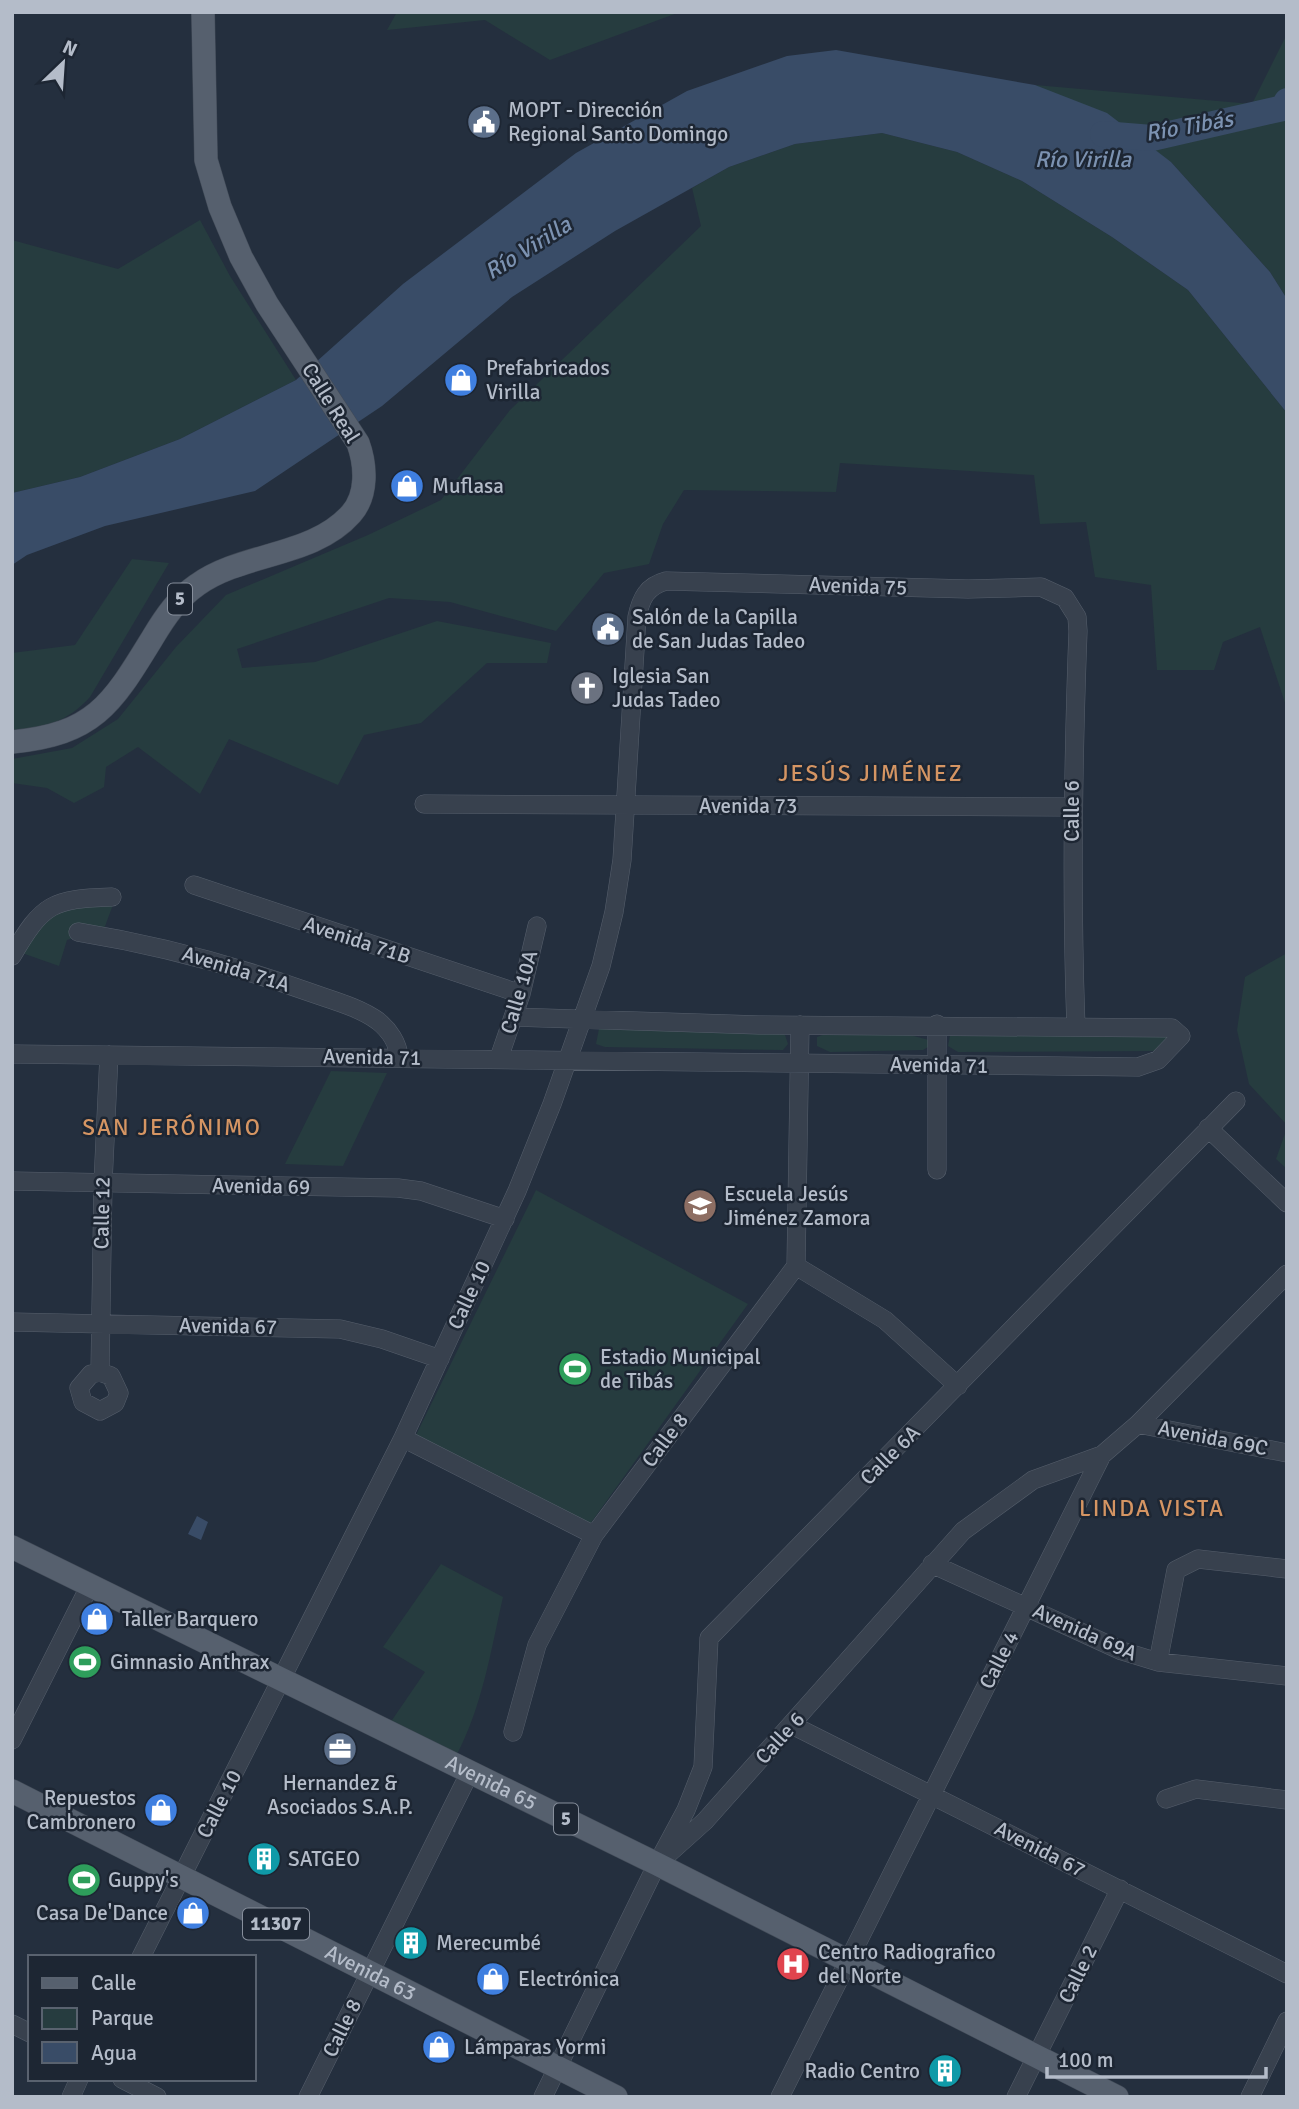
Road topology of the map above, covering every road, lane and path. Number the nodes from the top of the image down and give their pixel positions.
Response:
1 (203, 12) edge
2 (650, 588) joint
3 (1065, 598) joint
4 (12, 742) edge
5 (424, 804) dead end
6 (624, 805) junction
7 (1073, 807) junction
8 (194, 885) dead end
9 (112, 897) dead end
10 (537, 926) dead end
11 (78, 932) dead end
12 (13, 954) edge
13 (521, 994) junction
14 (513, 1017) junction
15 (582, 1021) junction
16 (937, 1024) junction
17 (800, 1025) junction
18 (1076, 1027) junction
19 (12, 1054) edge
20 (110, 1055) junction
21 (399, 1057) junction
22 (499, 1058) junction
23 (567, 1060) junction
24 (800, 1063) junction
25 (936, 1065) junction
26 (1236, 1101) dead end
27 (1208, 1128) junction
28 (937, 1170) dead end
29 (12, 1181) edge
30 (103, 1183) junction
31 (1287, 1203) edge
32 (505, 1219) junction
33 (796, 1266) junction
34 (1287, 1274) edge
35 (12, 1322) edge
36 (100, 1324) junction
37 (440, 1359) junction
38 (100, 1372) dead end
39 (958, 1386) junction
40 (1138, 1424) junction
41 (403, 1438) junction
42 (1287, 1453) edge
43 (1102, 1455) junction
44 (594, 1535) junction
45 (12, 1547) edge
46 (932, 1564) junction
47 (1287, 1569) edge
48 (90, 1585) junction
49 (1026, 1606) junction
50 (1158, 1662) junction
51 (1287, 1676) edge
52 (283, 1680) junction
53 (792, 1725) junction
54 (513, 1732) dead end
55 (12, 1740) edge
56 (471, 1772) junction
57 (12, 1791) edge
58 (931, 1794) junction
59 (1166, 1799) dead end
60 (1287, 1800) edge
61 (686, 1810) junction
62 (705, 1821) junction
63 (657, 1864) junction
64 (182, 1877) junction
65 (1120, 1888) junction
66 (142, 1955) edge
67 (848, 1960) junction
68 (370, 1972) junction
69 (1287, 1974) edge
70 (1287, 2021) edge
71 (12, 2024) edge
72 (28, 2032) edge
73 (1037, 2056) junction
74 (557, 2067) junction
75 (78, 2081) edge
76 (126, 2081) edge
77 (71, 2097) edge
78 (157, 2097) edge
79 (308, 2097) edge
80 (543, 2097) edge
81 (616, 2097) edge
82 (780, 2097) edge
83 (1016, 2097) edge
84 (1117, 2097) edge
85 (1250, 2097) edge

1 - 4 main road, Calle Real / 5
2 - 3 street, Avenida 75
2 - 6 street, Calle 10
3 - 7 street, Calle 6
5 - 6 street, Avenida 73
6 - 7 street, Avenida 73
6 - 15 street, Calle 10
7 - 18 street, Calle 6
8 - 13 street, Avenida 71B
9 - 12 street
10 - 13 street, Calle 10A
11 - 21 street, Avenida 71A
13 - 14 street, Calle 10A
14 - 15 street, Avenida 71
14 - 22 street, Calle 10A
15 - 17 street, Avenida 71
15 - 23 street, Calle 10
16 - 17 street, Avenida 71
16 - 18 street, Avenida 71
16 - 25 street
17 - 24 street
18 - 25 street, Avenida 71
19 - 20 street, Avenida 71
20 - 21 street, Avenida 71
20 - 30 street, Calle 12
21 - 22 street, Avenida 71
22 - 23 street, Avenida 71
23 - 24 street, Avenida 71
23 - 32 street, Calle 10
24 - 25 street, Avenida 71
24 - 33 street
25 - 28 street
26 - 27 street, Calle 6A
27 - 31 street
27 - 39 street, Calle 6A
29 - 30 street, Avenida 69
30 - 32 street, Avenida 69
30 - 36 street, Calle 12
32 - 37 street, Calle 10
33 - 39 street
33 - 44 street, Calle 8
34 - 40 street, Calle 4
35 - 36 street, Avenida 67
36 - 37 street, Avenida 67
36 - 38 street, Calle 12
37 - 41 street, Calle 10
39 - 61 street, Calle 6A
40 - 42 street, Avenida 69C
40 - 43 street, Calle 4
41 - 44 street
41 - 52 street, Calle 10
43 - 46 street, Calle 6
43 - 49 street, Calle 4
44 - 54 street, Calle 8
45 - 48 main road, Avenida 65 / 5
46 - 49 street, Avenida 69A
46 - 53 street, Calle 6
47 - 50 street
48 - 52 main road, Avenida 65 / 5
48 - 55 street
49 - 50 street, Avenida 69A
49 - 58 street, Calle 4
50 - 51 street, Avenida 69A
52 - 56 main road, Avenida 65 / 5
52 - 64 street, Calle 10
53 - 58 street, Avenida 67
53 - 62 street, Calle 6
56 - 63 main road, Avenida 65 / 5
56 - 68 street, Calle 8
57 - 64 main road, Avenida 63 / 11307
58 - 65 street, Avenida 67
58 - 67 street, Calle 4
59 - 60 street
61 - 62 street
61 - 63 street, Calle 6A
62 - 63 street, Calle 6
63 - 67 main road, Avenida 65 / 5
63 - 74 street, Calle 6
64 - 66 street, Calle 10
64 - 68 main road, Avenida 63 / 11307
65 - 69 street, Avenida 67
65 - 73 street, Calle 2
67 - 73 main road, Avenida 65 / 5
67 - 82 street, Calle 4
68 - 74 main road, Avenida 63 / 11307
68 - 79 street, Calle 8
70 - 85 street
71 - 72 street
73 - 83 street, Calle 2
73 - 84 main road, Avenida 65 / 5
74 - 80 street, Calle 6
74 - 81 main road, Avenida 63 / 11307
75 - 77 street
76 - 78 street

